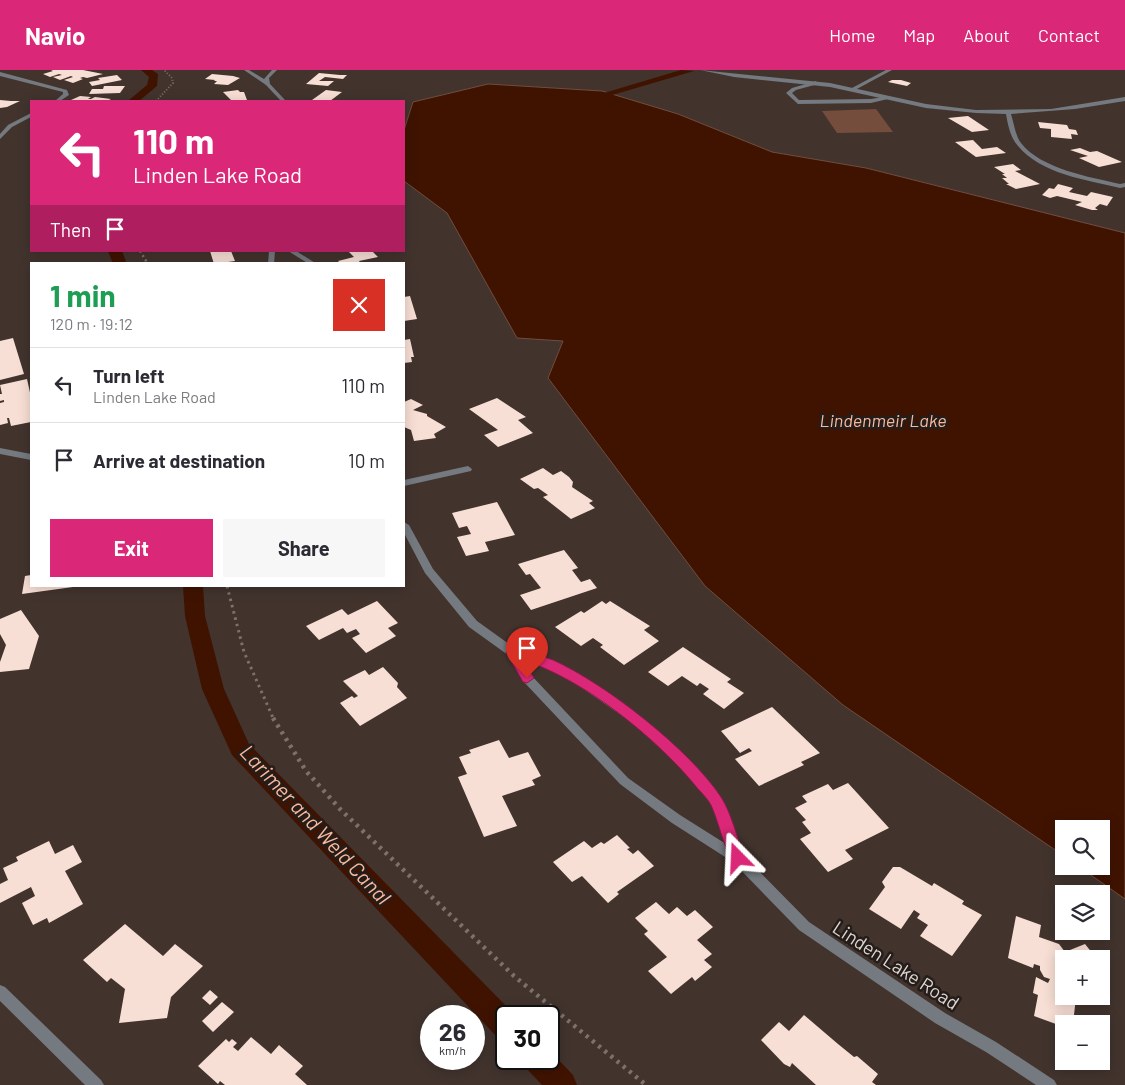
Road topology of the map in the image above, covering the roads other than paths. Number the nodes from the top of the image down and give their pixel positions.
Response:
1 (246, 70) edge
2 (275, 70) edge
3 (702, 70) edge
4 (890, 70) edge
5 (0, 74) edge
6 (816, 83) junction
7 (268, 84) junction
8 (853, 89) junction
9 (889, 98) junction
10 (1125, 99) edge
11 (58, 100) edge
12 (283, 100) edge
13 (1008, 112) junction
14 (30, 116) edge
15 (0, 124) edge
16 (12, 125) junction
17 (0, 137) edge
18 (1123, 187) edge
19 (293, 252) edge
20 (310, 262) edge
21 (0, 452) edge
22 (30, 457) edge
23 (468, 469) dead end
24 (405, 484) edge
25 (405, 527) edge
26 (512, 652) junction
27 (738, 858) junction
28 (0, 992) edge
29 (96, 1085) edge
30 (1049, 1085) edge

1 - 7 street
2 - 7 street
3 - 6 street
4 - 8 street
5 - 11 street
6 - 8 street
6 - 9 street
7 - 12 street
8 - 9 street
9 - 13 street
10 - 13 street
13 - 18 street
14 - 16 street
15 - 16 street
16 - 17 street
19 - 20 street
21 - 22 street
23 - 24 street
25 - 26 street, Linden Lake Road
26 - 27 street, Linden Lake Road
26 - 27 street, Linden Lake Road
27 - 30 street, Linden Lake Road
28 - 29 street

